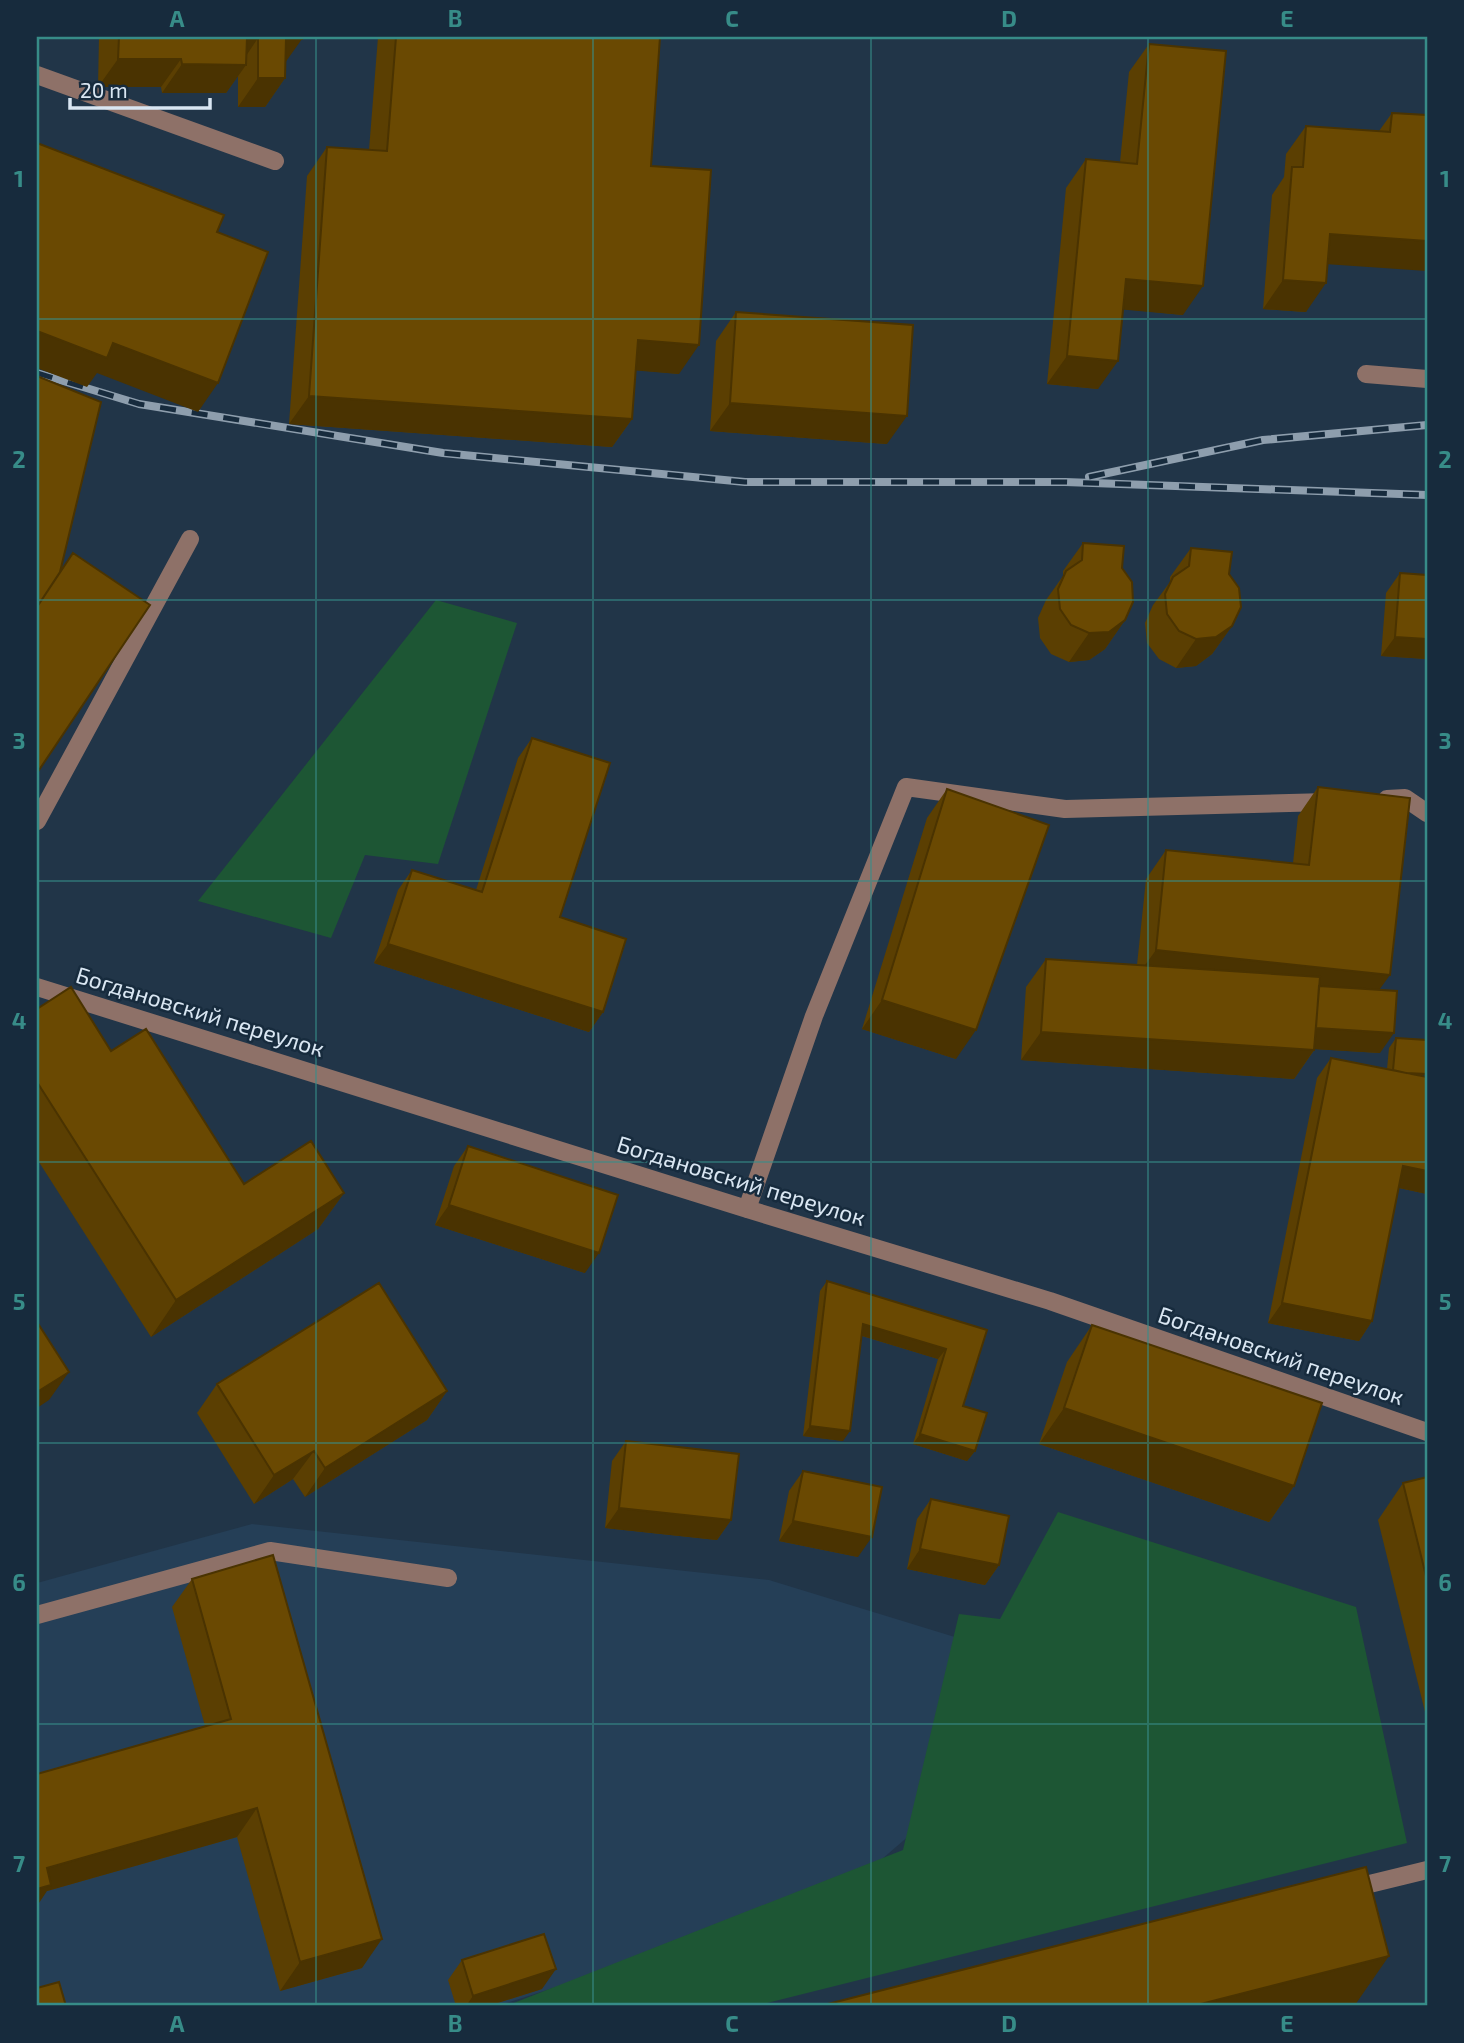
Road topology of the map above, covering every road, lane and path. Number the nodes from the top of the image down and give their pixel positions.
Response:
1 (37, 75) edge
2 (275, 161) dead end
3 (1366, 374) dead end
4 (1427, 379) edge
5 (190, 540) dead end
6 (1427, 813) edge
7 (37, 821) edge
8 (37, 987) edge
9 (128, 1016) junction
10 (140, 1041) edge
11 (747, 1209) junction
12 (1427, 1432) edge
13 (448, 1578) dead end
14 (37, 1615) edge
15 (1427, 1870) edge
16 (1333, 1894) edge

1 - 2 street
3 - 4 street
5 - 7 street
6 - 11 street
8 - 9 street, Богдановский переулок
9 - 10 street
9 - 11 street, Богдановский переулок
11 - 12 street, Богдановский переулок
13 - 14 street
15 - 16 street

